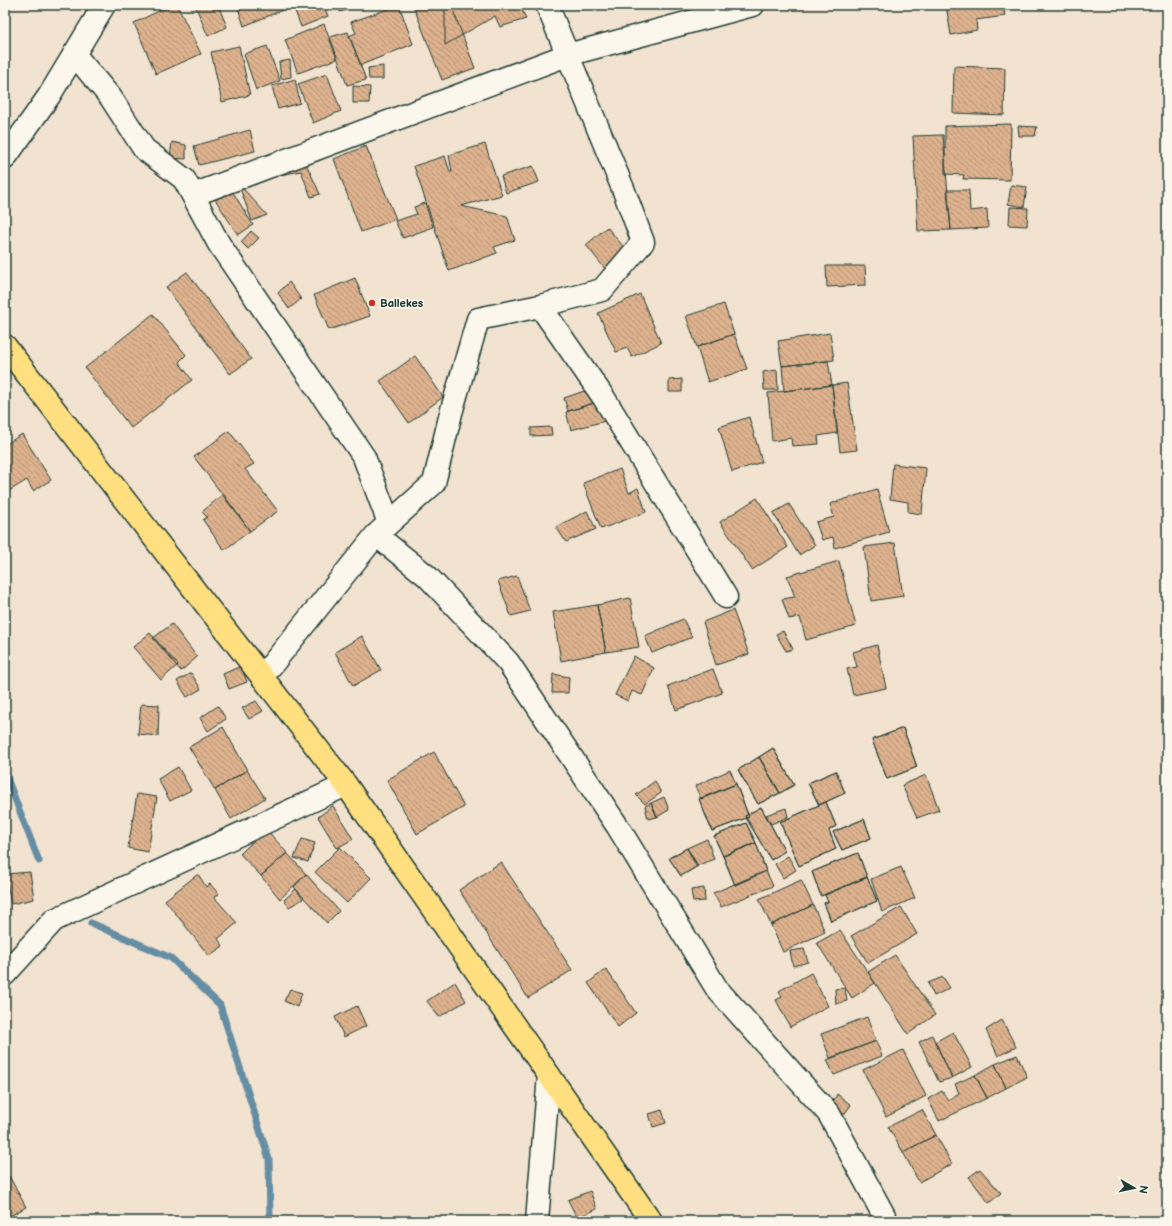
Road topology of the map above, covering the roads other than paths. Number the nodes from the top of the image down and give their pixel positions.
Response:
1 (104, 5) edge
2 (547, 5) edge
3 (753, 5) edge
4 (74, 54) junction
5 (567, 55) junction
6 (5, 158) edge
7 (193, 195) junction
8 (540, 306) junction
9 (5, 346) edge
10 (382, 529) junction
11 (726, 597) dead end
12 (262, 677) junction
13 (346, 785) junction
14 (5, 974) edge
15 (549, 1075) junction
16 (537, 1221) edge
17 (651, 1221) edge
18 (887, 1221) edge

1 - 4 street
2 - 5 street
3 - 5 street
4 - 6 street
4 - 7 street
5 - 7 street
5 - 8 street
7 - 10 street
8 - 10 street
8 - 11 street
9 - 12 main road
10 - 12 street
10 - 18 street
12 - 13 main road
13 - 14 street
13 - 15 main road
15 - 16 street
15 - 17 main road

